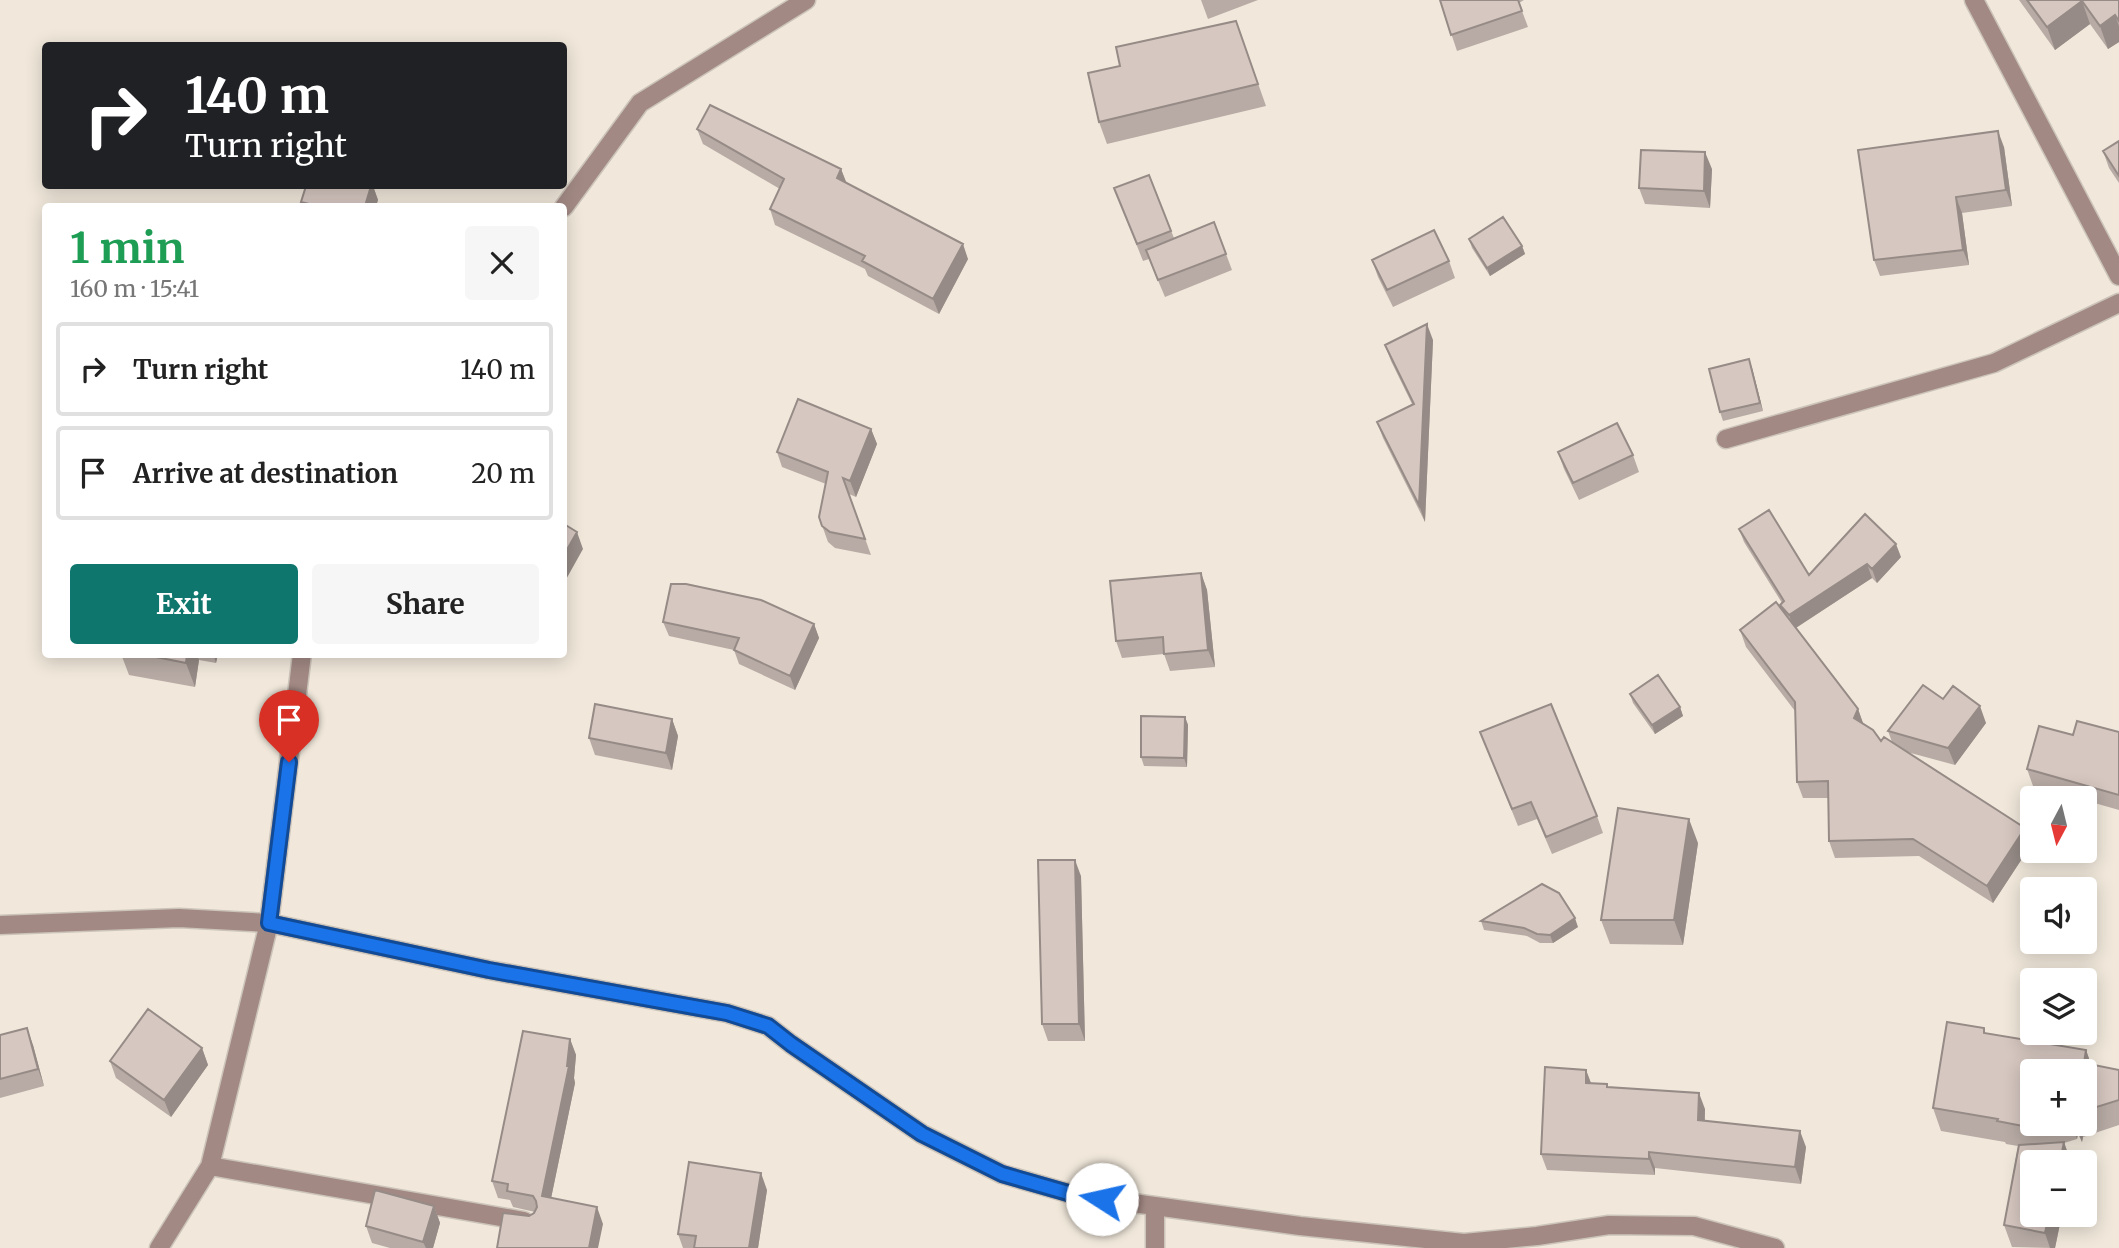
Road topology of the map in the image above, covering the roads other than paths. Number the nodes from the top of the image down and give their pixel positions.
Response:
1 (806, 0) edge
2 (1975, 0) edge
3 (567, 203) edge
4 (2119, 276) edge
5 (2119, 303) edge
6 (1726, 439) dead end
7 (302, 658) edge
8 (269, 923) junction
9 (0, 925) edge
10 (211, 1166) junction
11 (1155, 1206) junction
12 (532, 1222) edge
13 (159, 1248) edge
14 (1155, 1248) edge
15 (1775, 1248) edge

1 - 3 street
2 - 4 street
5 - 6 street
7 - 8 street
8 - 9 street
8 - 10 street
8 - 11 street
10 - 12 street
10 - 13 street
11 - 14 street
11 - 15 street

